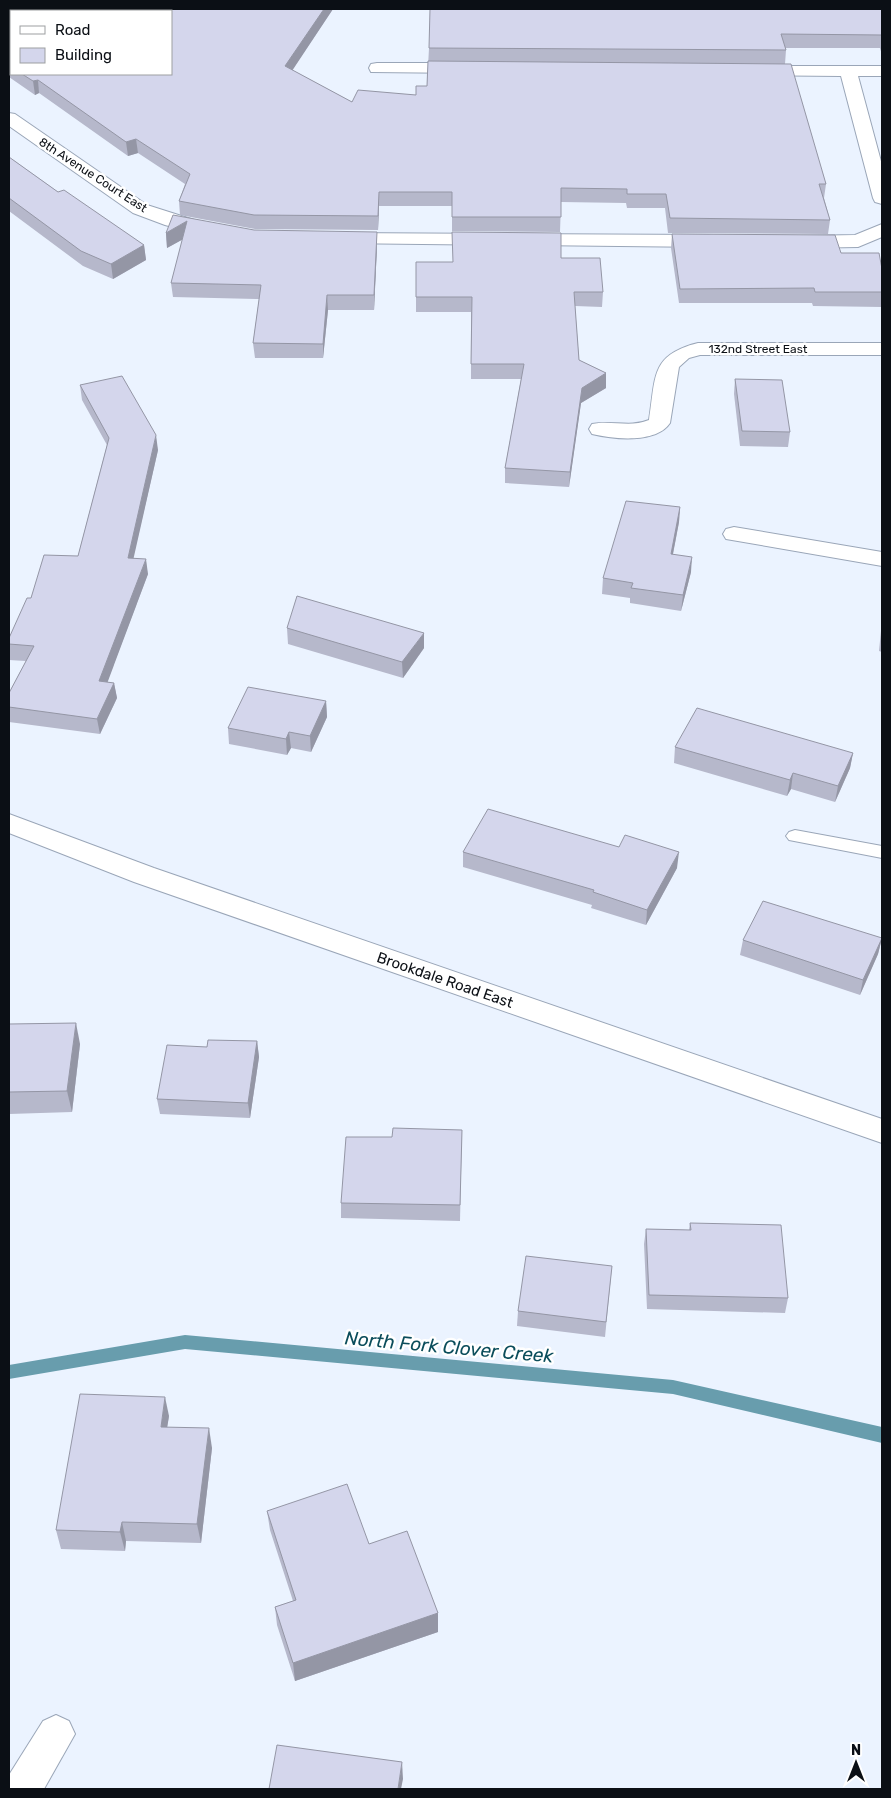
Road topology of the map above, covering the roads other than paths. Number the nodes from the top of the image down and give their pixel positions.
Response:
1 (377, 68) dead end
2 (485, 69) edge
3 (740, 70) edge
4 (848, 71) junction
5 (882, 71) edge
6 (9, 118) edge
7 (882, 198) edge
8 (882, 230) edge
9 (227, 233) edge
10 (318, 238) edge
11 (722, 242) edge
12 (781, 242) edge
13 (882, 349) edge
14 (600, 429) dead end
15 (734, 534) dead end
16 (882, 559) edge
17 (9, 824) edge
18 (795, 836) dead end
19 (882, 852) edge
20 (882, 1131) edge
21 (56, 1734) dead end
22 (22, 1789) edge

1 - 2 street
3 - 4 street
4 - 5 street
4 - 7 street
6 - 9 street, 8th Avenue Court East
8 - 12 street
10 - 11 street
13 - 14 street, 132nd Street East
15 - 16 street
17 - 20 street, Brookdale Road East
18 - 19 lane
21 - 22 street

